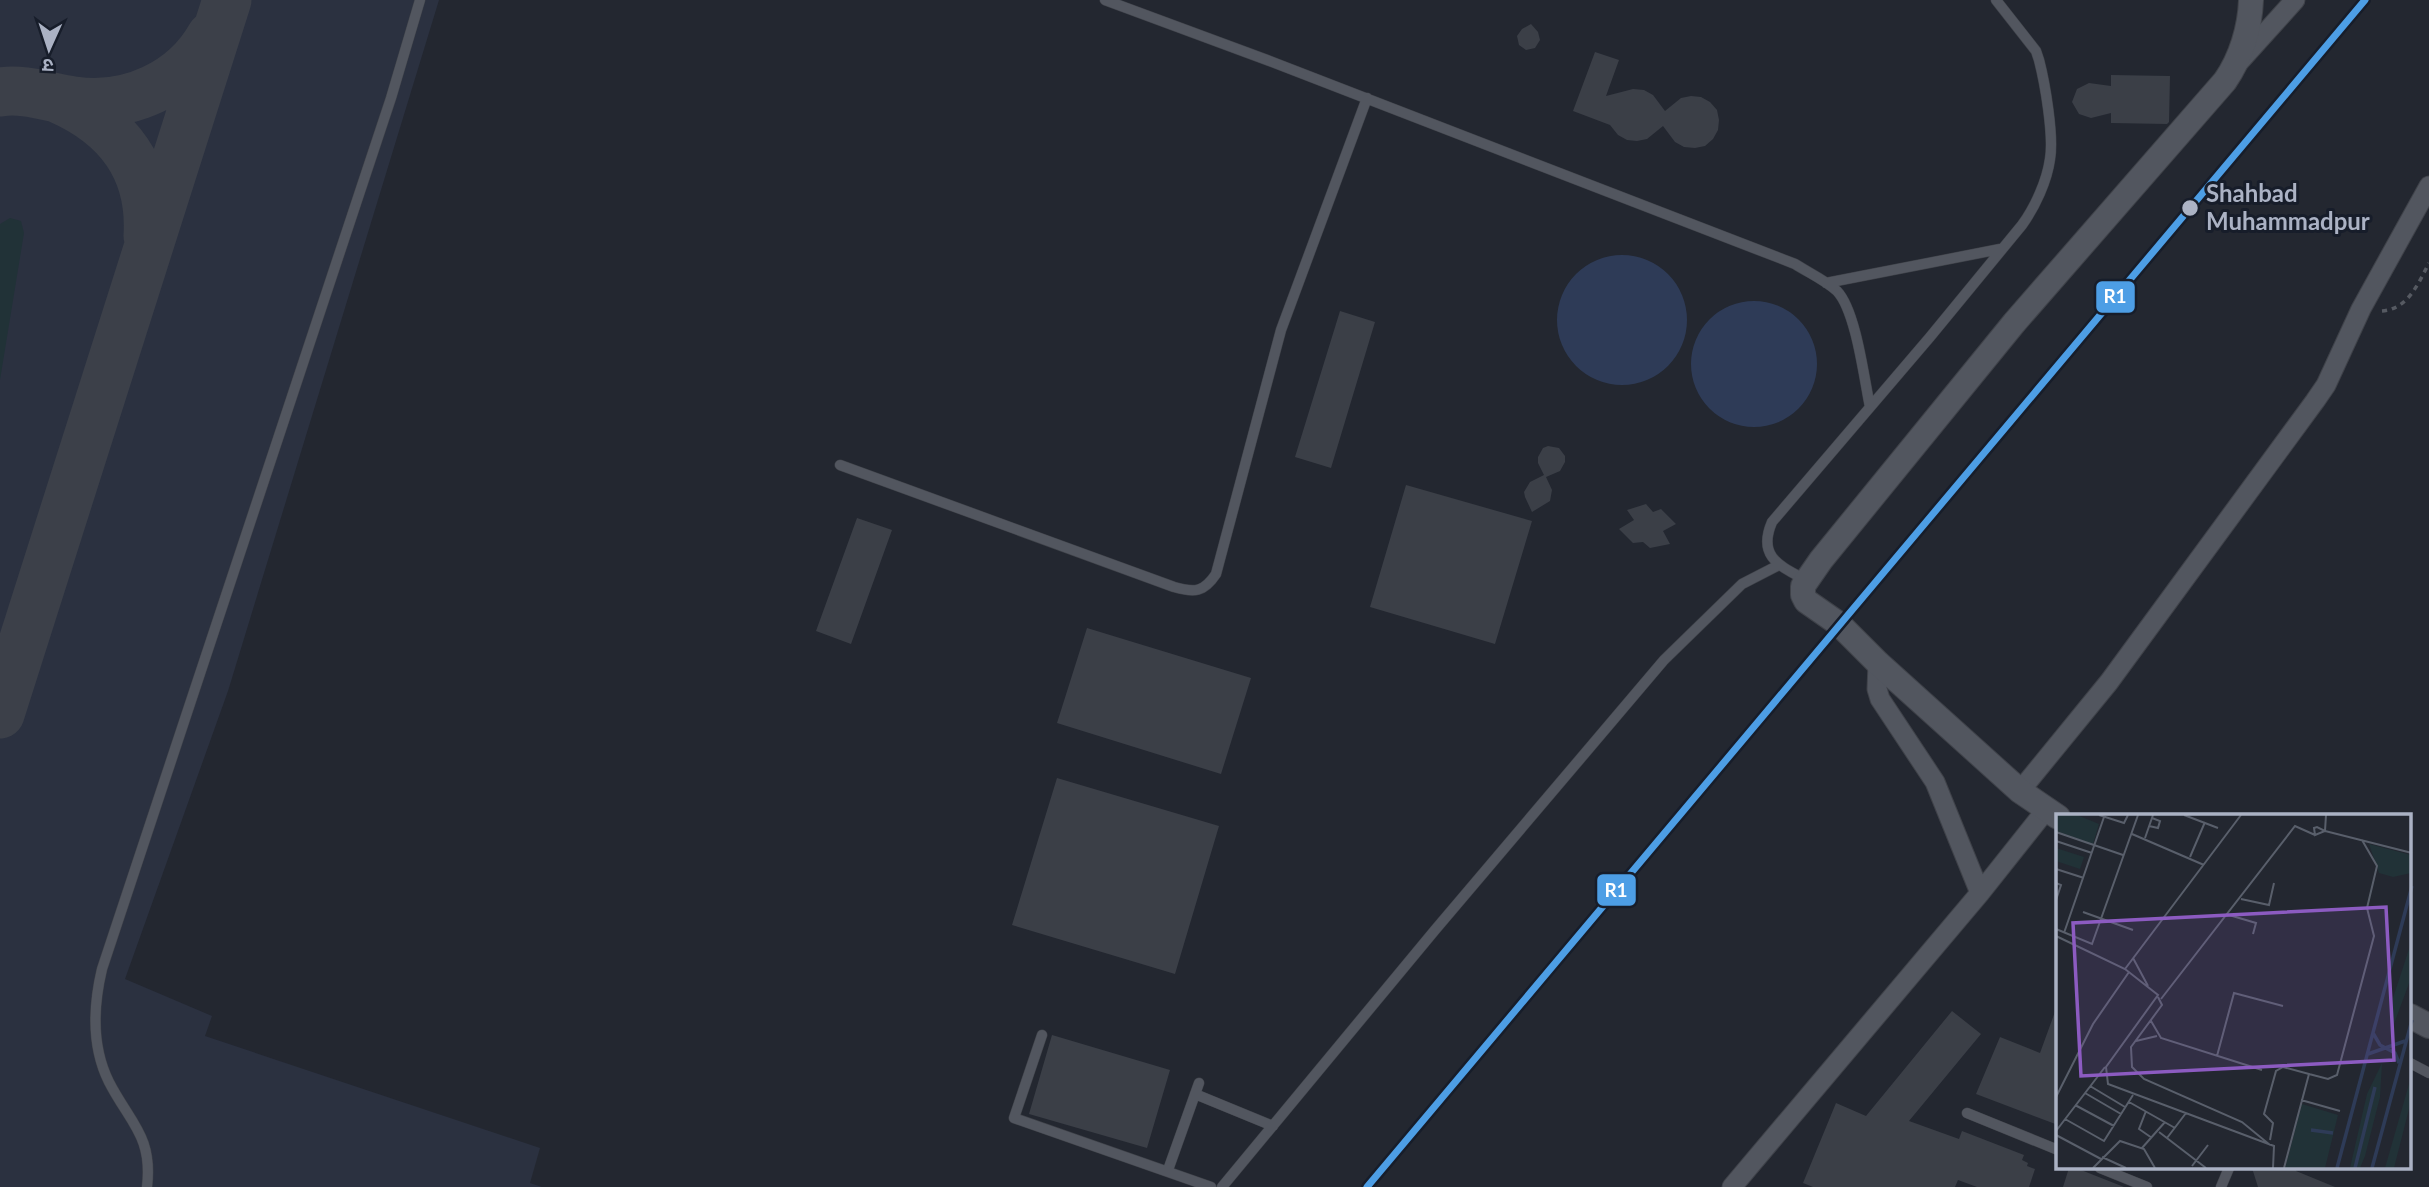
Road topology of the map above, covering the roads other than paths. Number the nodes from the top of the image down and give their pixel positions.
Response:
1 (421, 0) edge
2 (1105, 0) edge
3 (1996, 0) edge
4 (2251, 0) edge
5 (2295, 0) edge
6 (2237, 65) junction
7 (1367, 98) junction
8 (2429, 186) edge
9 (2000, 249) junction
10 (1826, 283) junction
11 (1870, 407) junction
12 (840, 465) dead end
13 (1779, 565) junction
14 (1807, 580) junction
15 (1878, 663) junction
16 (2020, 791) junction
17 (2052, 814) edge
18 (1980, 893) junction
19 (2412, 1017) edge
20 (2429, 1026) edge
21 (1042, 1035) dead end
22 (2412, 1064) edge
23 (2429, 1073) edge
24 (1199, 1083) dead end
25 (1195, 1094) junction
26 (1966, 1113) dead end
27 (1273, 1126) junction
28 (2056, 1149) edge
29 (1168, 1170) junction
30 (2105, 1170) edge
31 (2229, 1170) edge
32 (147, 1187) edge
33 (1211, 1187) edge
34 (1222, 1187) edge
35 (1732, 1187) edge
36 (2147, 1187) edge
37 (2221, 1187) edge

1 - 32 lane
2 - 7 lane
3 - 9 lane
4 - 6 street
5 - 6 street
6 - 14 street
7 - 10 lane
7 - 12 lane
8 - 16 street
9 - 10 lane
9 - 11 lane
10 - 11 lane
11 - 13 lane
13 - 14 lane
13 - 27 lane
14 - 15 street
15 - 16 street
15 - 18 street
16 - 17 street
17 - 18 street
18 - 35 street
19 - 20 street
21 - 29 lane
22 - 23 lane
24 - 25 lane
25 - 27 lane
25 - 29 lane
26 - 28 lane
27 - 34 lane
29 - 33 lane
30 - 36 lane
31 - 37 lane

